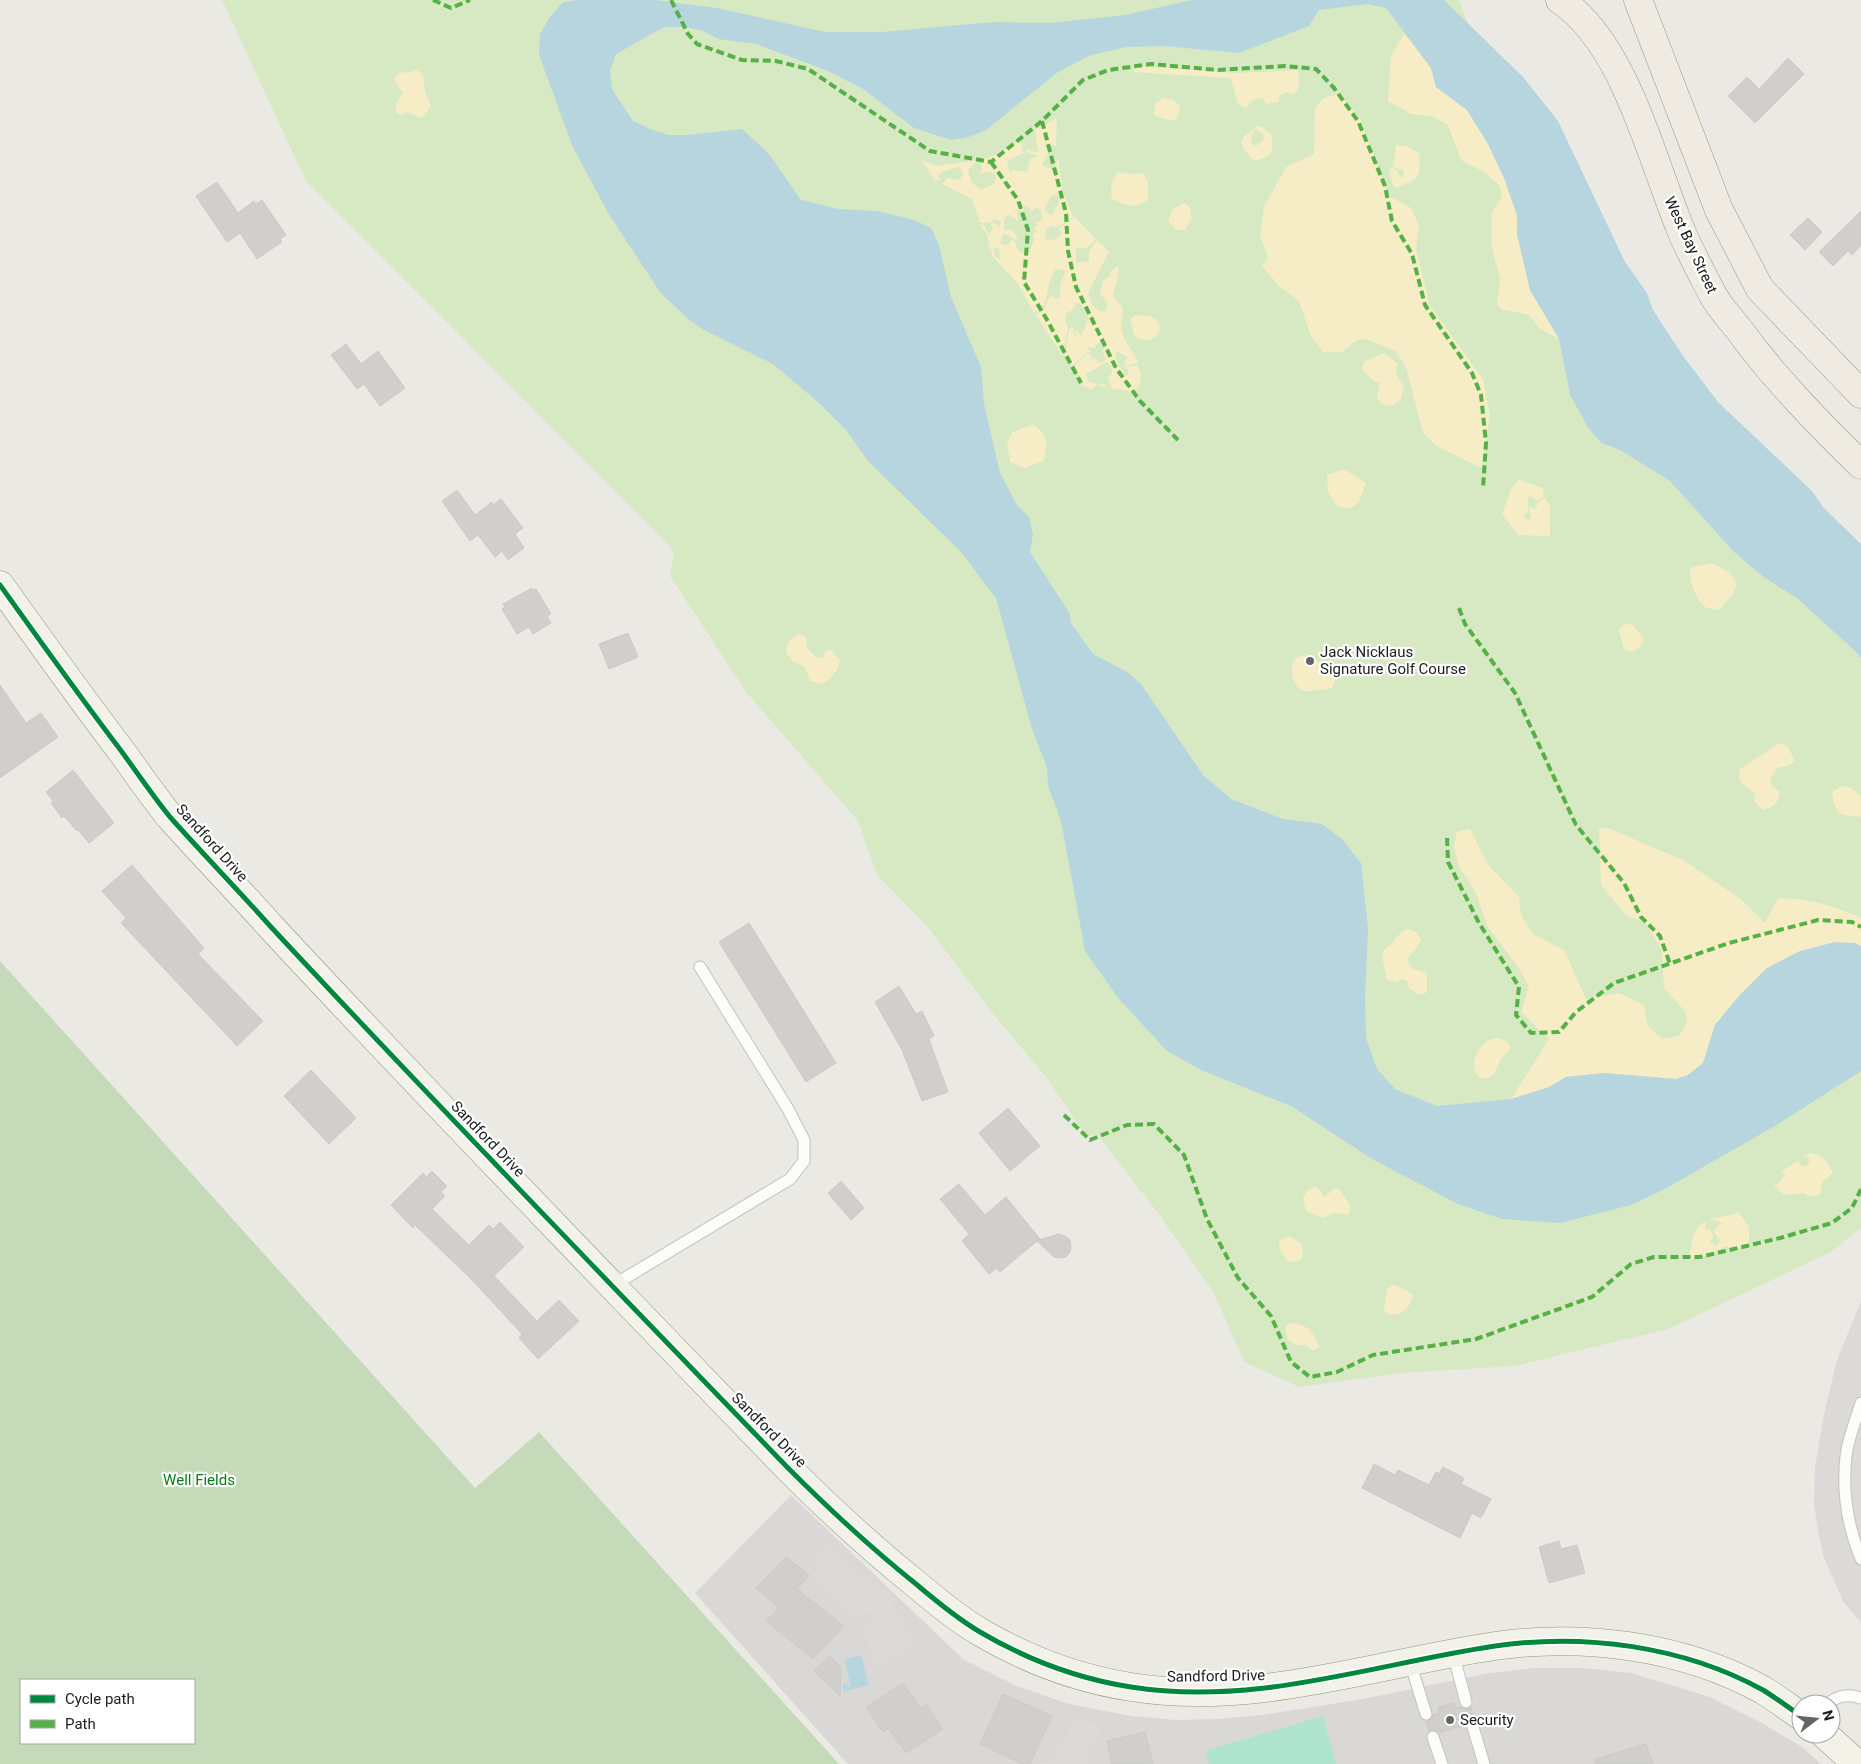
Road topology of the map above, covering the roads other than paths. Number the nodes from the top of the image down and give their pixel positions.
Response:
1 (1560, 0) edge
2 (1638, 0) edge
3 (1861, 394) edge
4 (1861, 466) edge
5 (0, 585) edge
6 (700, 967) dead end
7 (612, 1286) junction
8 (1861, 1403) edge
9 (1861, 1559) edge
10 (1452, 1654) junction
11 (1410, 1662) junction
12 (1841, 1697) edge
13 (1861, 1698) edge
14 (1466, 1702) dead end
15 (1791, 1709) edge
16 (1426, 1714) dead end
17 (1473, 1727) dead end
18 (1433, 1737) dead end
19 (1835, 1744) edge
20 (1442, 1764) edge
21 (1484, 1764) edge
22 (1858, 1764) edge

1 - 4 main road, West Bay Street
2 - 3 main road
5 - 7 street, Sandford Drive
6 - 7 lane
7 - 11 street, Sandford Drive
8 - 9 lane
10 - 11 street, Sandford Drive
10 - 14 lane
10 - 15 street, Sandford Drive
11 - 16 lane
12 - 13 lane
17 - 21 lane
18 - 20 lane
19 - 22 street

